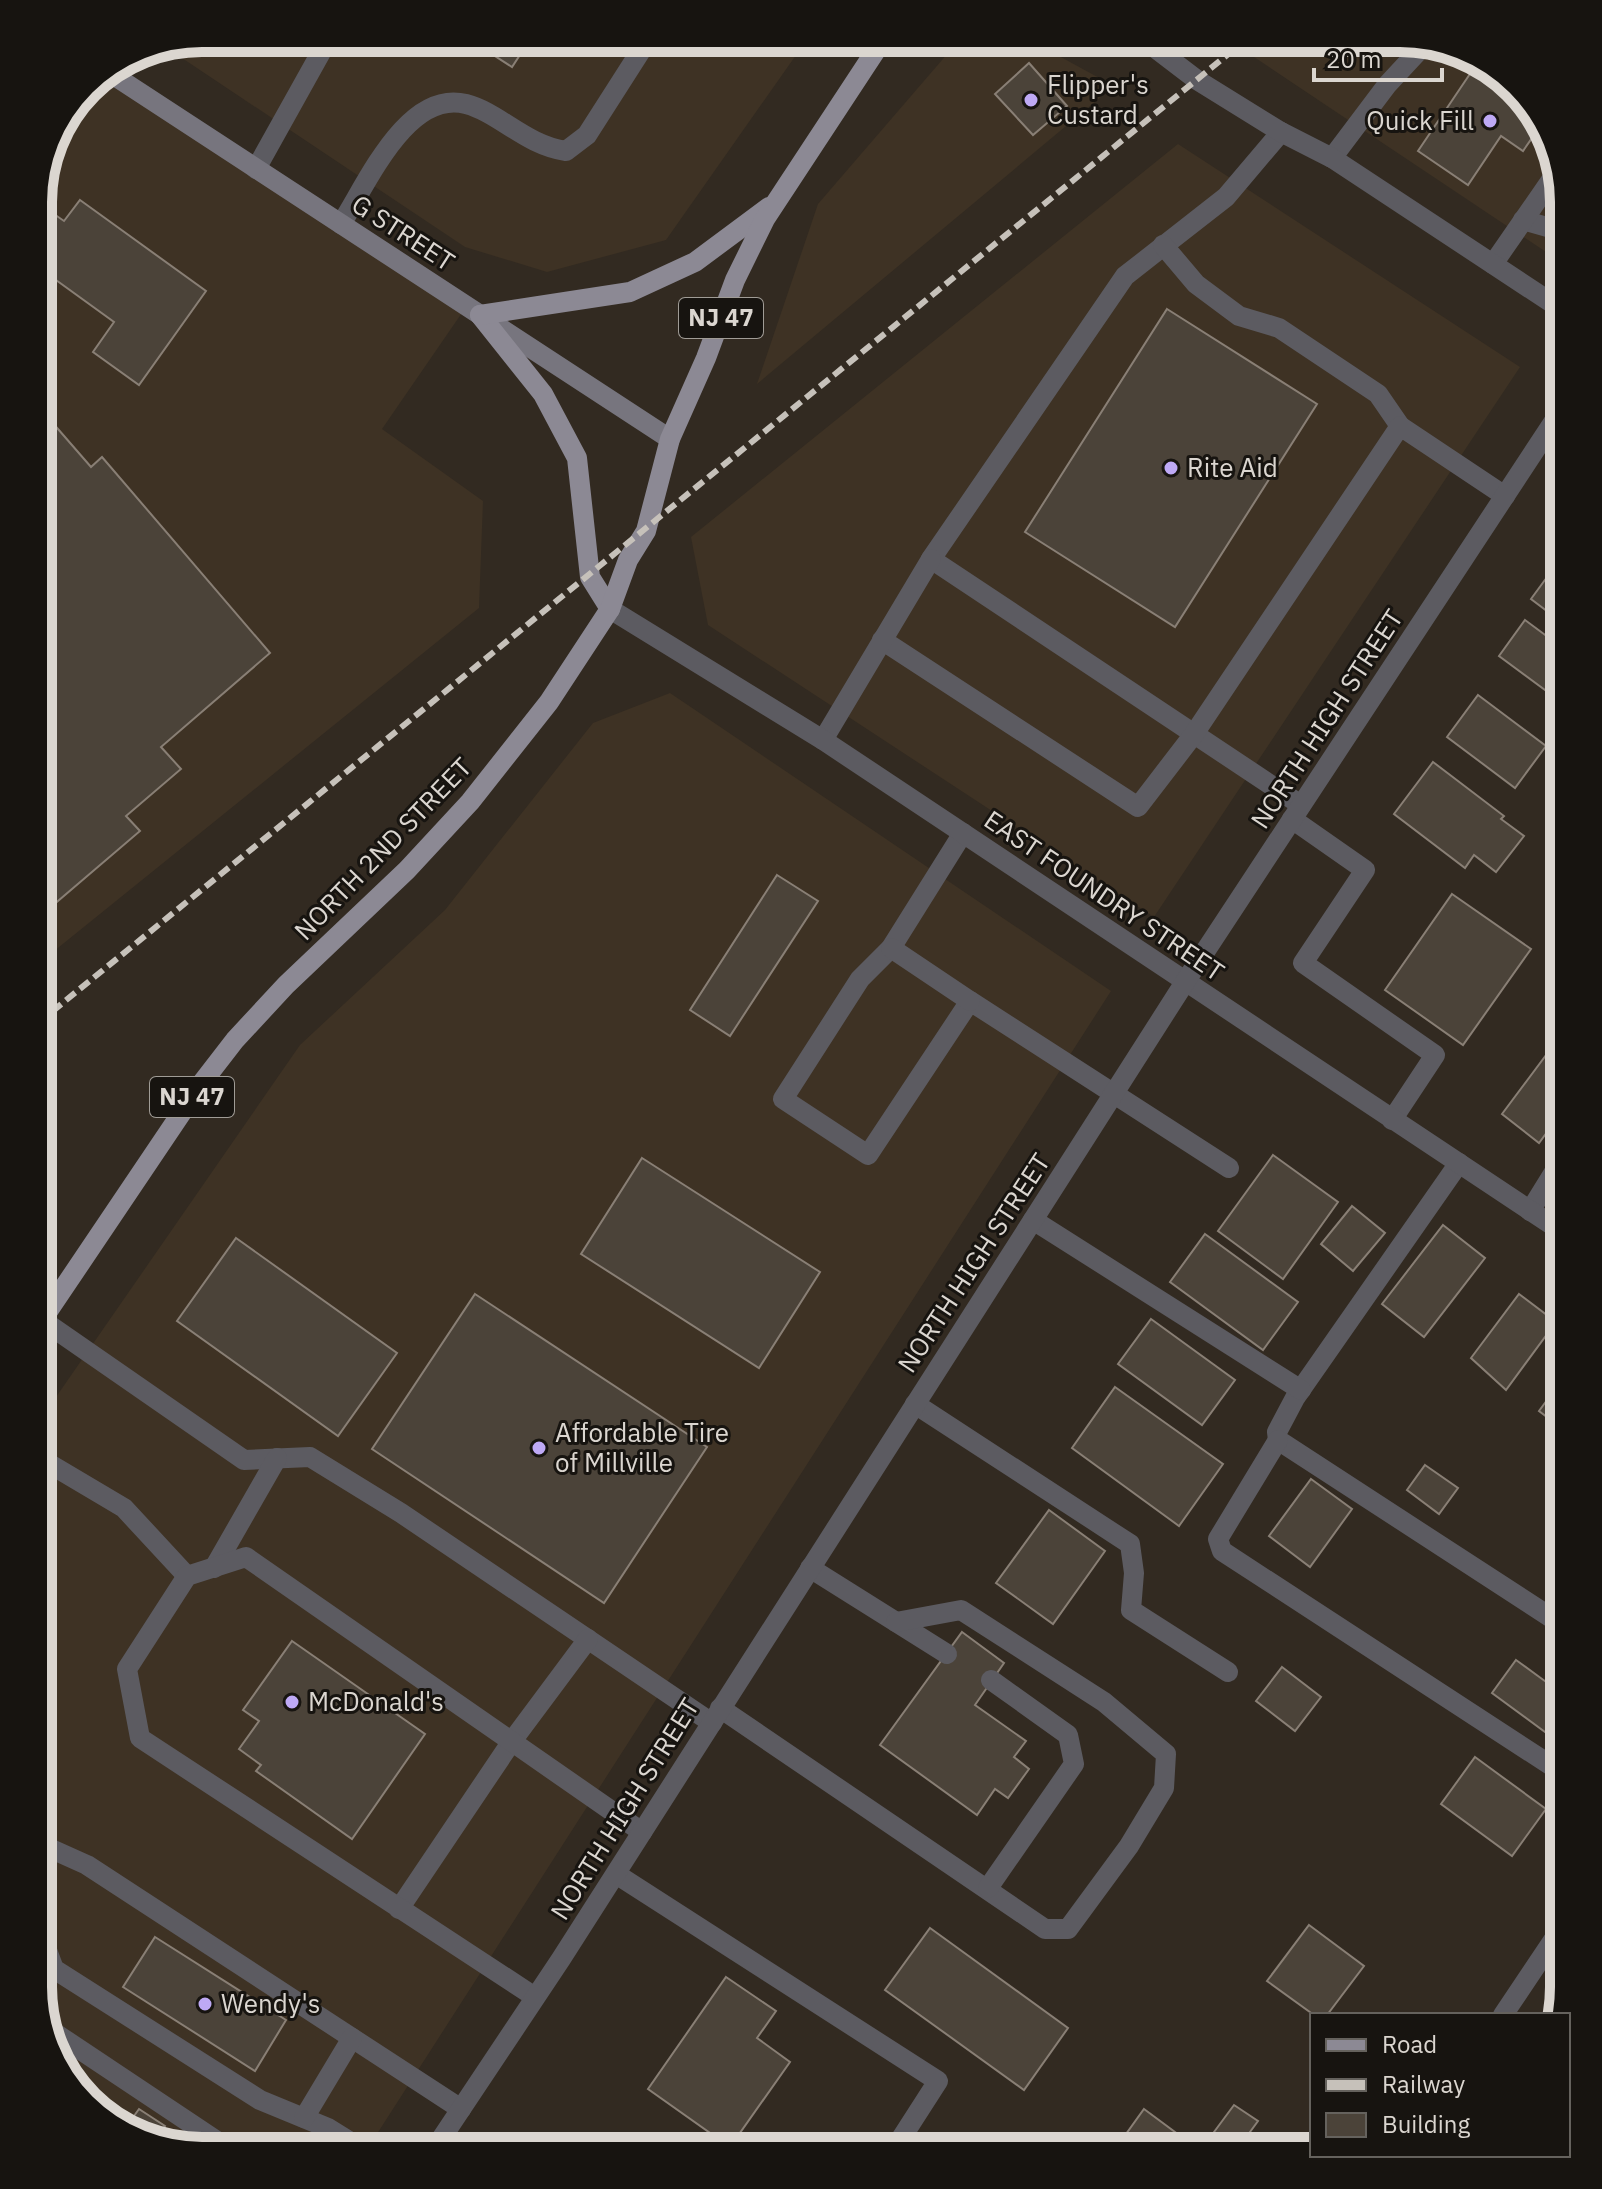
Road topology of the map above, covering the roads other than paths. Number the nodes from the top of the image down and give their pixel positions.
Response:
1 (321, 52) edge
2 (640, 52) edge
3 (875, 52) edge
4 (1160, 52) edge
5 (1417, 53) edge
6 (118, 78) edge
7 (1281, 132) junction
8 (1332, 158) junction
9 (256, 169) junction
10 (1549, 183) edge
11 (777, 200) junction
12 (1523, 220) junction
13 (341, 224) junction
14 (1550, 226) edge
15 (1163, 245) junction
16 (1493, 264) junction
17 (1550, 302) edge
18 (480, 315) junction
19 (1400, 426) junction
20 (1550, 427) edge
21 (670, 439) junction
22 (1505, 496) junction
23 (931, 559) junction
24 (610, 609) junction
25 (882, 640) junction
26 (1194, 734) junction
27 (823, 740) junction
28 (1297, 812) junction
29 (963, 833) junction
30 (891, 948) junction
31 (1185, 982) junction
32 (970, 1001) junction
33 (1114, 1093) junction
34 (1392, 1120) junction
35 (1459, 1163) junction
36 (1229, 1168) dead end
37 (1550, 1179) edge
38 (1530, 1211) junction
39 (1033, 1220) junction
40 (1550, 1224) edge
41 (52, 1305) edge
42 (52, 1331) edge
43 (1301, 1390) junction
44 (915, 1404) junction
45 (1278, 1440) junction
46 (277, 1458) junction
47 (52, 1465) edge
48 (214, 1568) junction
49 (810, 1568) junction
50 (187, 1576) junction
51 (1550, 1617) edge
52 (896, 1622) junction
53 (588, 1639) junction
54 (947, 1654) dead end
55 (1228, 1672) dead end
56 (991, 1680) dead end
57 (716, 1715) junction
58 (512, 1741) junction
59 (1550, 1765) edge
60 (642, 1832) junction
61 (52, 1849) edge
62 (616, 1874) junction
63 (988, 1888) junction
64 (399, 1909) junction
65 (1550, 1945) edge
66 (52, 1964) edge
67 (535, 1997) junction
68 (1504, 2013) edge
69 (60, 2037) edge
70 (352, 2038) junction
71 (461, 2109) junction
72 (304, 2118) junction
73 (211, 2137) edge
74 (342, 2137) edge
75 (442, 2137) edge
76 (902, 2137) edge

1 - 9 street
2 - 13 street
3 - 11 main road, NORTH 2ND STREET / NJ 47
4 - 7 street
5 - 8 street
6 - 9 main road, G STREET
7 - 8 street
7 - 15 street
8 - 16 street
9 - 13 main road, G STREET
10 - 12 street
11 - 18 main road
11 - 21 main road, NORTH 2ND STREET / NJ 47
12 - 14 street
12 - 16 street
13 - 18 main road, G STREET
15 - 19 street
15 - 23 street
16 - 17 street
18 - 21 main road, G STREET
18 - 24 main road
19 - 22 street
19 - 26 street
20 - 22 street, NORTH HIGH STREET
21 - 24 main road, NORTH 2ND STREET / NJ 47
22 - 28 street, NORTH HIGH STREET
23 - 25 street
23 - 26 street
24 - 27 street, EAST FOUNDRY STREET
24 - 41 main road, NORTH 2ND STREET / NJ 47
25 - 26 street
25 - 27 street
26 - 28 street
27 - 29 street, EAST FOUNDRY STREET
28 - 31 street, NORTH HIGH STREET
28 - 34 street
29 - 30 street
29 - 31 street, EAST FOUNDRY STREET
30 - 32 street
30 - 32 street
31 - 33 street, NORTH HIGH STREET
31 - 34 street, EAST FOUNDRY STREET
32 - 33 street
33 - 36 street
33 - 39 street, NORTH HIGH STREET
34 - 35 street, EAST FOUNDRY STREET
35 - 38 street, EAST FOUNDRY STREET
35 - 43 street
37 - 38 street
38 - 40 street, EAST FOUNDRY STREET
39 - 43 street
39 - 44 street, NORTH HIGH STREET
42 - 46 street
43 - 45 street
44 - 49 street, NORTH HIGH STREET
44 - 55 street
45 - 51 street
45 - 59 street
46 - 48 street
46 - 53 street
47 - 50 street
48 - 50 street
48 - 58 street
49 - 52 street
49 - 57 street, NORTH HIGH STREET
50 - 64 street
52 - 54 street
52 - 63 street
53 - 57 street
53 - 58 street
56 - 63 street
57 - 60 street, NORTH HIGH STREET
57 - 63 street
58 - 60 street
58 - 64 street
60 - 62 street, NORTH HIGH STREET
61 - 70 street
62 - 67 street, NORTH HIGH STREET
62 - 76 street
64 - 67 street
65 - 68 street
66 - 72 street
67 - 71 street, NORTH HIGH STREET
69 - 73 street
70 - 71 street
70 - 72 street
71 - 75 street, NORTH HIGH STREET
72 - 74 street

